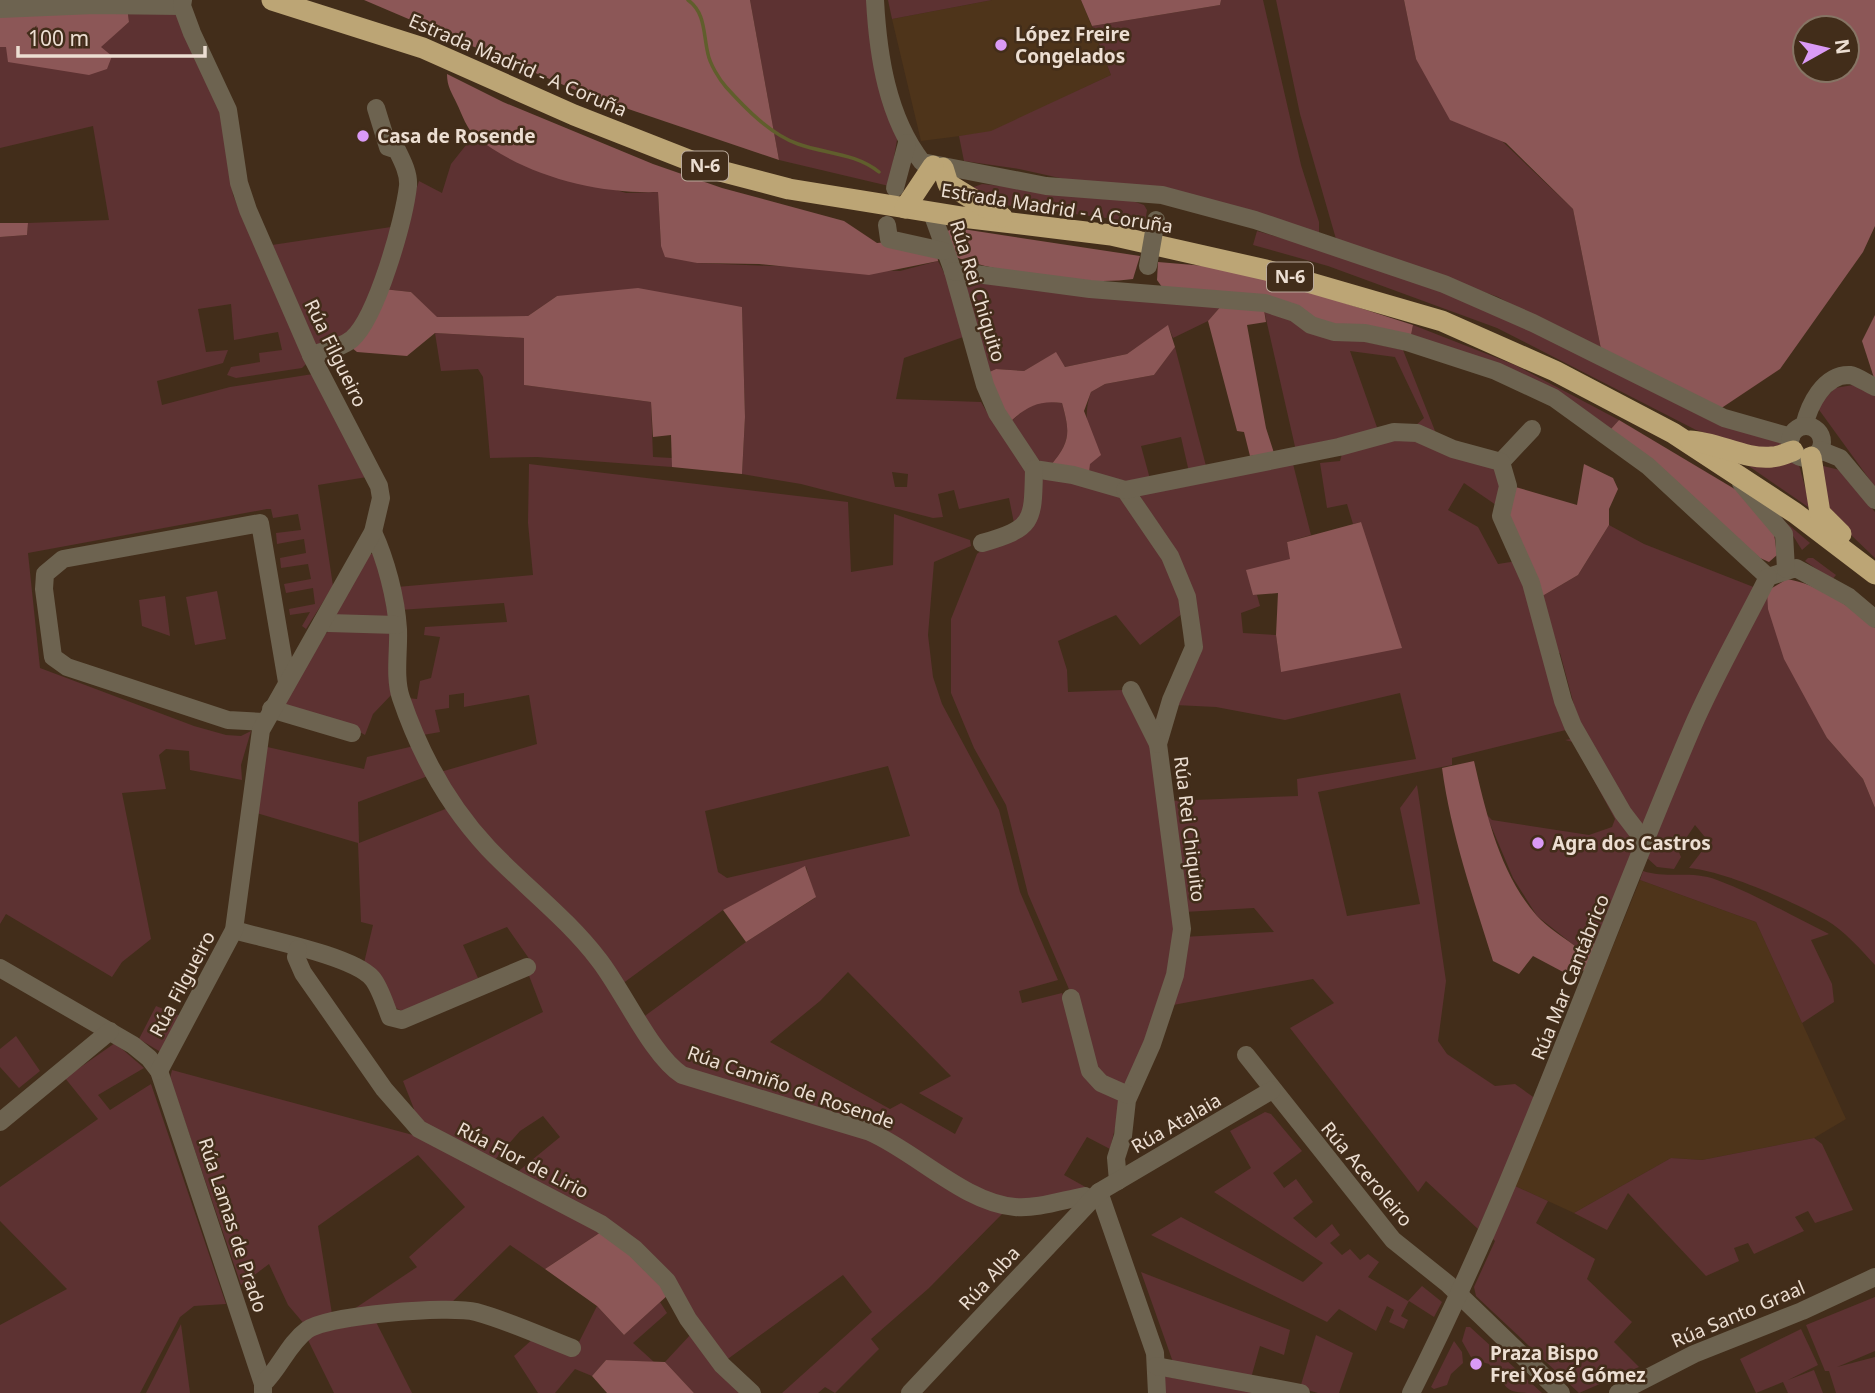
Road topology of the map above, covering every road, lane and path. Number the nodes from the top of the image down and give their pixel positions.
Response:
1 (272, 0) edge
2 (875, 0) edge
3 (183, 3) edge
4 (0, 9) edge
5 (376, 108) dead end
6 (907, 143) junction
7 (938, 167) junction
8 (895, 188) dead end
9 (1162, 195) junction
10 (905, 208) junction
11 (932, 212) junction
12 (1013, 223) junction
13 (887, 225) dead end
14 (943, 251) junction
15 (953, 271) junction
16 (1143, 292) junction
17 (312, 355) junction
18 (1875, 387) edge
19 (1532, 429) dead end
20 (1684, 441) junction
21 (1804, 444) junction
22 (1501, 462) junction
23 (1034, 469) junction
24 (1732, 472) junction
25 (1125, 490) junction
26 (1875, 500) edge
27 (373, 532) junction
28 (982, 542) dead end
29 (1786, 569) junction
30 (1873, 572) edge
31 (1768, 577) junction
32 (324, 620) junction
33 (1875, 620) edge
34 (397, 625) junction
35 (287, 682) junction
36 (1130, 690) dead end
37 (268, 716) junction
38 (352, 733) dead end
39 (1158, 744) junction
40 (1646, 843) junction
41 (234, 930) junction
42 (298, 949) junction
43 (527, 967) dead end
44 (0, 968) edge
45 (1071, 998) dead end
46 (110, 1031) junction
47 (1246, 1055) dead end
48 (159, 1071) junction
49 (1272, 1090) junction
50 (1128, 1095) junction
51 (0, 1122) edge
52 (1118, 1181) junction
53 (1096, 1196) junction
54 (1875, 1276) edge
55 (1458, 1295) junction
56 (572, 1348) dead end
57 (1156, 1366) junction
58 (263, 1389) edge
59 (752, 1393) edge
60 (910, 1393) edge
61 (1157, 1393) edge
62 (1301, 1393) edge
63 (1411, 1393) edge
64 (1561, 1393) edge
65 (1618, 1393) edge

1 - 10 highway, Estrada Madrid - A Coruña / N-6
2 - 6 street
3 - 4 street
3 - 17 street, Rúa Filgueiro
5 - 17 street
6 - 7 street
6 - 8 street
7 - 9 street
7 - 10 highway
7 - 12 highway
9 - 16 street, bridge
9 - 21 street
10 - 11 highway, Estrada Madrid - A Coruña / N-6
11 - 12 highway, Estrada Madrid - A Coruña / N-6
11 - 14 street, Rúa Rei Chiquito
12 - 20 highway, Estrada Madrid - A Coruña / N-6
13 - 14 street
14 - 15 street, Rúa Rei Chiquito
15 - 16 street
15 - 23 street, Rúa Rei Chiquito
16 - 31 street
17 - 27 street, Rúa Filgueiro
18 - 21 street
19 - 22 street
20 - 21 highway
20 - 24 highway, Estrada Madrid - A Coruña / N-6
21 - 26 street
21 - 30 highway
22 - 25 street
22 - 40 street
23 - 25 street
23 - 28 street
24 - 29 street
24 - 30 highway, Estrada Madrid - A Coruña / N-6
25 - 39 street, Rúa Rei Chiquito
27 - 32 street, Rúa Filgueiro
27 - 34 street, Rúa Camiño de Rosende
29 - 31 street
29 - 33 street
31 - 40 street, Rúa Mar Cantábrico
32 - 34 street
32 - 35 street, Rúa Filgueiro
34 - 53 street, Rúa Camiño de Rosende
35 - 37 street, Rúa Filgueiro
35 - 37 street
36 - 39 street
37 - 38 street
37 - 41 street, Rúa Filgueiro
39 - 50 street, Rúa Rei Chiquito
40 - 55 street, Rúa Mar Cantábrico
41 - 42 street
41 - 48 street, Rúa Filgueiro
42 - 43 street
42 - 59 street, Rúa Flor de Lirio
44 - 46 street
45 - 50 street
46 - 48 street
46 - 51 street
47 - 49 street, Rúa Aceroleiro
48 - 58 street, Rúa Lamas de Prado
49 - 52 street, Rúa Atalaia
49 - 55 street, Rúa Aceroleiro
50 - 52 street, Rúa Rei Chiquito
52 - 53 street, Rúa Atalaia
53 - 57 street
53 - 60 street, Rúa Alba
54 - 65 street, Rúa Santo Graal
55 - 63 street, Rúa Mar Cantábrico
55 - 64 street, Rúa Aceroleiro
56 - 58 street
57 - 61 street
57 - 62 street

